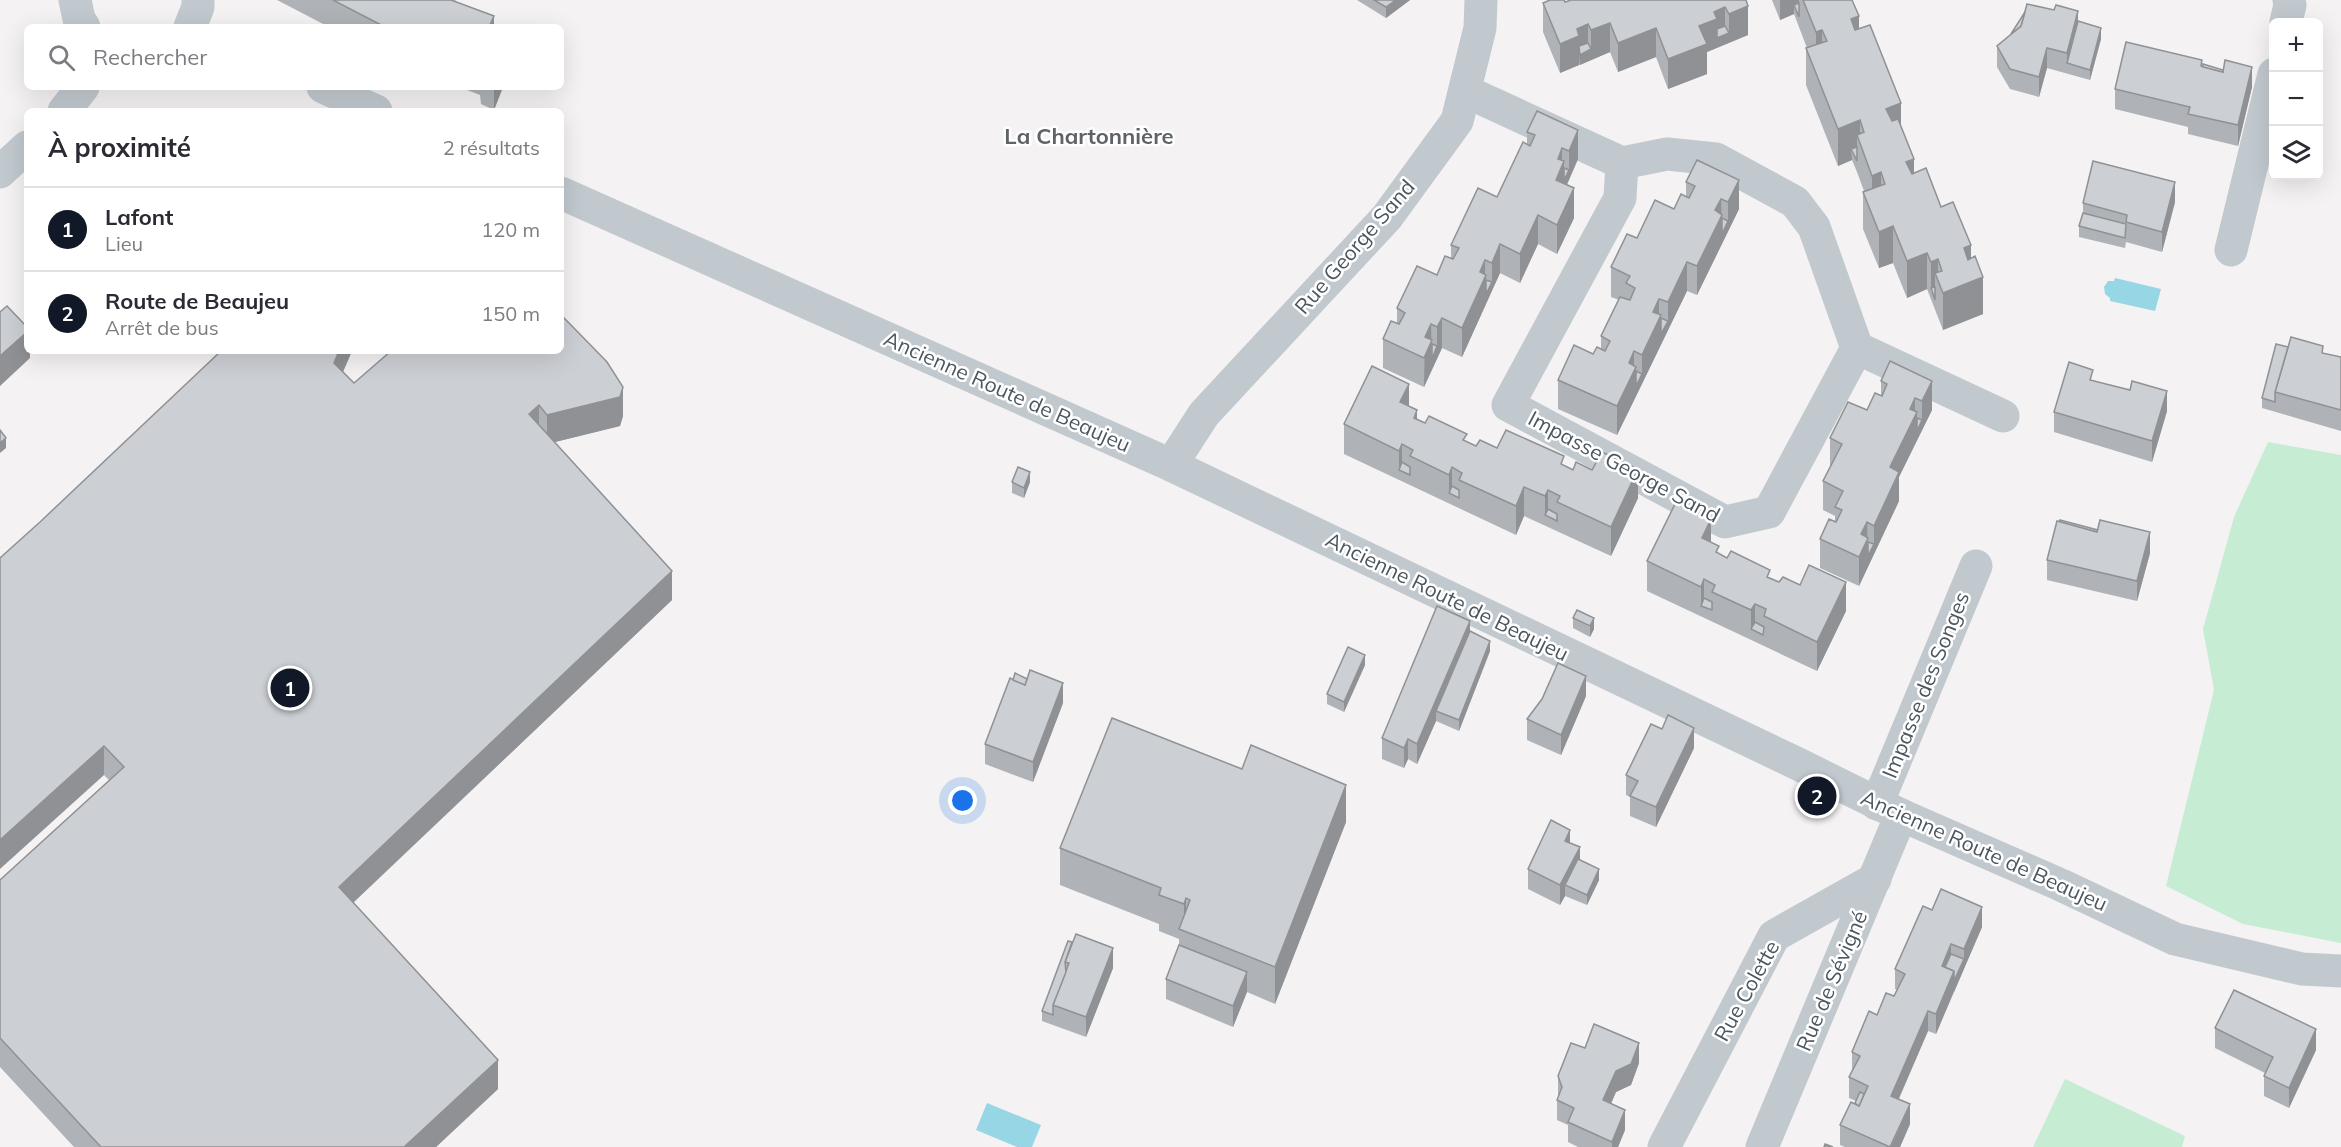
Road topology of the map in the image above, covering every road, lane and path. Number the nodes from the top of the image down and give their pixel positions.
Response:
1 (75, 0) edge
2 (198, 0) edge
3 (1481, 0) edge
4 (2289, 0) edge
5 (2287, 18) edge
6 (82, 24) edge
7 (191, 24) edge
8 (81, 90) edge
9 (329, 90) edge
10 (1465, 92) junction
11 (2269, 94) edge
12 (66, 108) edge
13 (369, 108) edge
14 (24, 150) edge
15 (1622, 163) junction
16 (0, 172) edge
17 (564, 194) edge
18 (2231, 250) dead end
19 (1857, 348) junction
20 (2003, 416) dead end
21 (1171, 465) junction
22 (1976, 566) dead end
23 (1889, 810) junction
24 (1875, 879) junction
25 (2341, 971) edge
26 (1664, 1147) edge
27 (1762, 1147) edge

1 - 6 street
2 - 7 street
3 - 10 street, Rue George Sand
4 - 5 street
8 - 12 street
9 - 13 street
10 - 15 street
10 - 21 street, Rue George Sand
11 - 18 street
14 - 16 street
15 - 19 street
15 - 19 street, Impasse George Sand
17 - 21 street, Ancienne Route de Beaujeu
19 - 20 street
21 - 23 street, Ancienne Route de Beaujeu
22 - 23 street, Impasse des Songes
23 - 24 street, Rue de Sévigné
23 - 25 street, Ancienne Route de Beaujeu
24 - 26 street, Rue Colette
24 - 27 street, Rue de Sévigné

